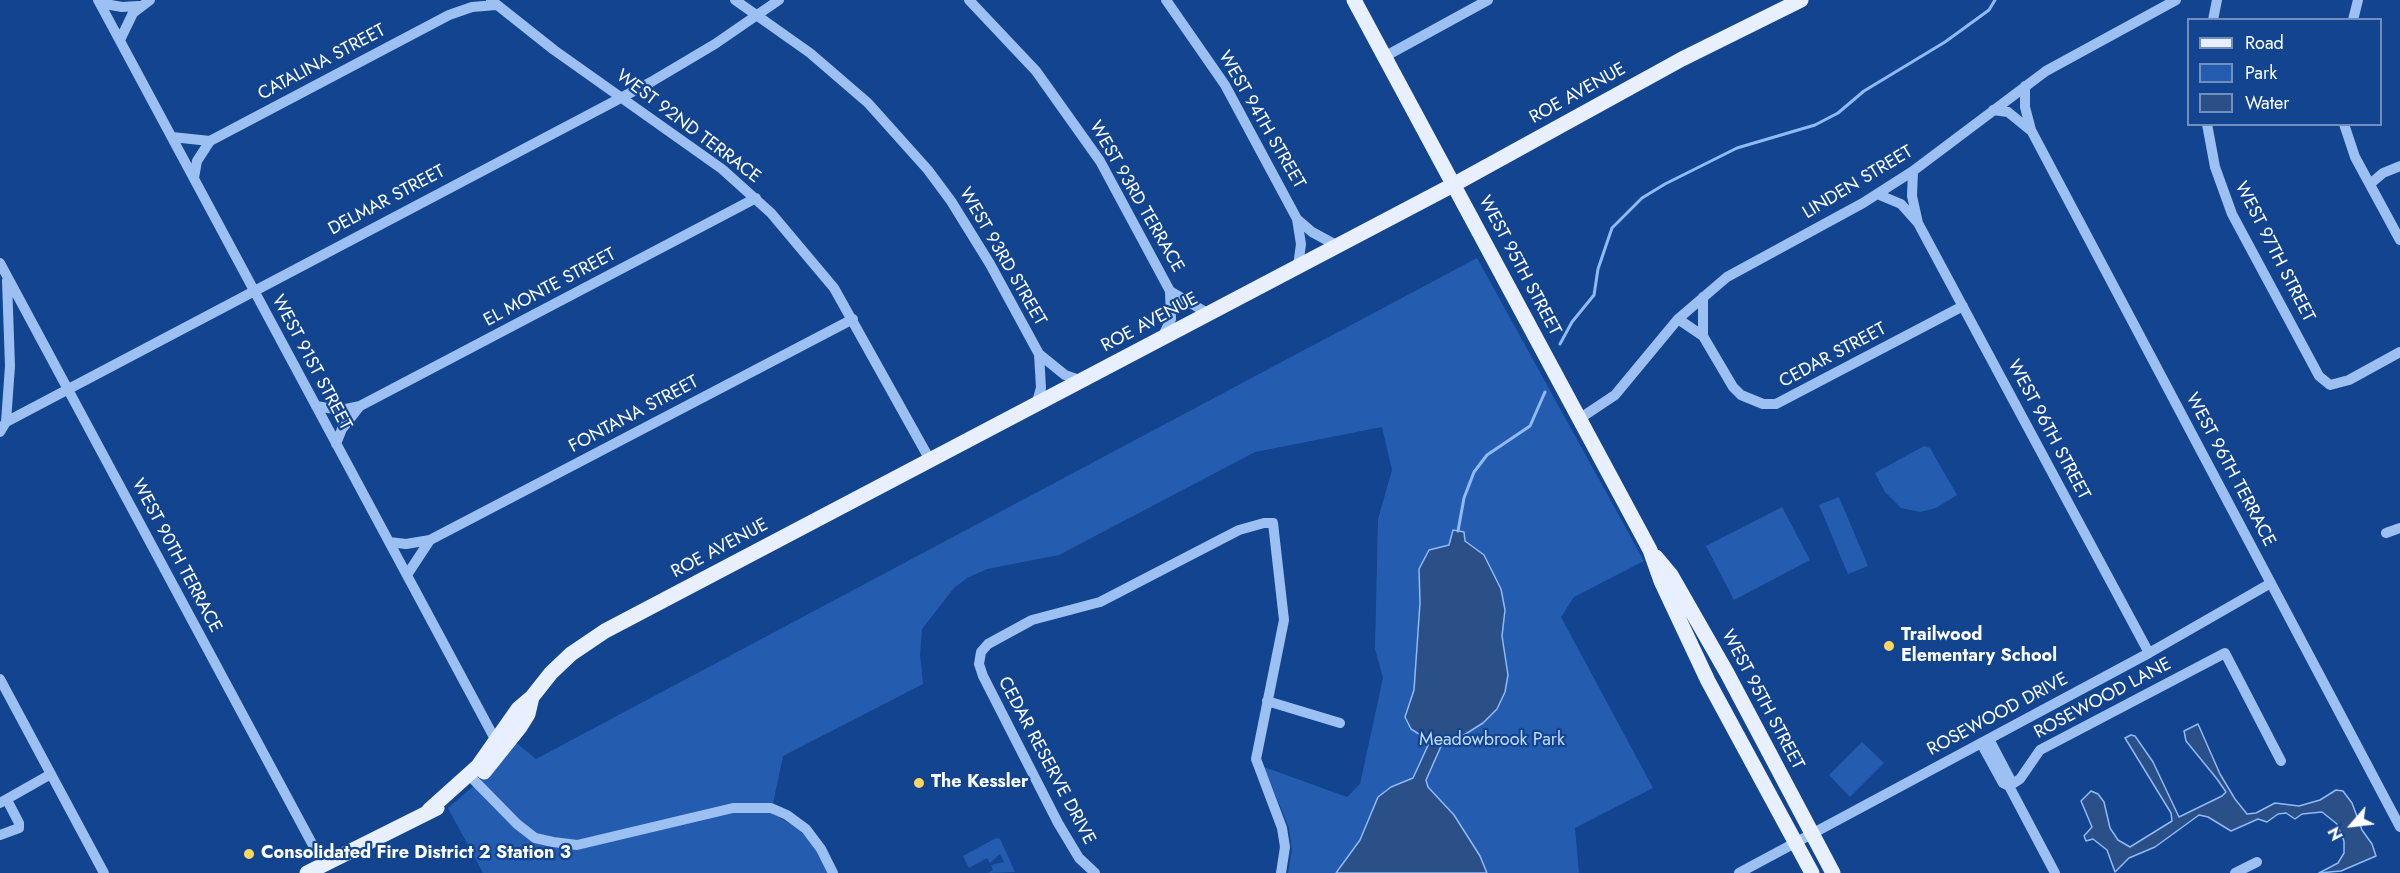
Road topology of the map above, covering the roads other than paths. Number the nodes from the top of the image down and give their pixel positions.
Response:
1 (150, 0) edge
2 (461, 0) edge
3 (735, 0) edge
4 (779, 0) edge
5 (969, 0) edge
6 (1166, 0) edge
7 (1354, 0) edge
8 (1488, 0) edge
9 (1801, 0) edge
10 (2176, 0) edge
11 (2217, 0) edge
12 (2358, 0) edge
13 (99, 2) edge
14 (494, 3) edge
15 (139, 6) junction
16 (449, 15) junction
17 (757, 15) junction
18 (2213, 18) edge
19 (2354, 18) edge
20 (120, 40) junction
21 (1384, 57) junction
22 (2025, 86) junction
23 (621, 97) junction
24 (1993, 110) junction
25 (2207, 126) edge
26 (2345, 126) edge
27 (2031, 130) junction
28 (172, 137) junction
29 (210, 141) junction
30 (2400, 166) edge
31 (1913, 171) junction
32 (194, 178) junction
33 (2370, 184) junction
34 (1453, 185) junction
35 (1877, 194) junction
36 (756, 198) junction
37 (1298, 219) junction
38 (1918, 223) junction
39 (2400, 240) edge
40 (1336, 245) junction
41 (0, 263) edge
42 (1298, 266) junction
43 (7, 277) junction
44 (253, 289) junction
45 (1170, 291) junction
46 (1704, 297) junction
47 (1963, 306) junction
48 (1209, 314) junction
49 (853, 319) junction
50 (1678, 319) junction
51 (1703, 336) junction
52 (1162, 339) junction
53 (2400, 352) edge
54 (1039, 354) junction
55 (1082, 381) junction
56 (68, 388) junction
57 (1036, 405) junction
58 (316, 406) junction
59 (360, 406) junction
60 (1579, 419) junction
61 (6, 422) junction
62 (0, 432) edge
63 (336, 444) junction
64 (930, 460) junction
65 (2400, 528) edge
66 (2386, 533) dead end
67 (430, 540) junction
68 (389, 542) junction
69 (1650, 550) junction
70 (407, 575) junction
71 (2271, 583) junction
72 (2149, 653) junction
73 (0, 679) edge
74 (532, 697) junction
75 (1267, 701) junction
76 (1340, 723) dead end
77 (496, 741) junction
78 (1985, 741) junction
79 (2281, 761) dead end
80 (51, 774) junction
81 (472, 778) junction
82 (2009, 786) junction
83 (4, 801) edge
84 (2400, 827) edge
85 (1812, 834) junction
86 (0, 835) edge
87 (1796, 843) junction
88 (2257, 862) dead end
89 (323, 864) junction
90 (101, 872) edge
91 (307, 873) edge
92 (833, 873) edge
93 (1095, 873) edge
94 (1281, 873) edge
95 (1739, 873) edge
96 (1812, 873) edge
97 (1833, 873) edge
98 (2055, 873) edge
99 (2235, 873) edge

1 - 15 street
2 - 16 street, CATALINA STREET
3 - 17 street, WEST 93RD STREET
4 - 17 street, DELMAR STREET
5 - 45 street, WEST 93RD TERRACE
6 - 37 street, WEST 94TH STREET
7 - 21 main road, WEST 95TH STREET
8 - 21 street
9 - 34 main road, ROE AVENUE
10 - 22 street, LINDEN STREET
11 - 18 street
12 - 19 street
13 - 15 street
13 - 20 street, WEST 91ST STREET
14 - 16 street, CATALINA STREET
14 - 23 street, WEST 92ND TERRACE
15 - 20 street
16 - 29 street, CATALINA STREET
17 - 23 street, DELMAR STREET
17 - 54 street, WEST 93RD STREET
20 - 28 street, WEST 91ST STREET
21 - 34 main road, WEST 95TH STREET
22 - 24 street, LINDEN STREET
22 - 27 street, WEST 96TH TERRACE
23 - 36 street, WEST 92ND TERRACE
23 - 44 street, DELMAR STREET
24 - 27 street, WEST 96TH TERRACE
24 - 31 street, LINDEN STREET
25 - 53 street, WEST 97TH STREET
26 - 33 street
27 - 71 street, WEST 96TH TERRACE
28 - 29 street
28 - 32 street, WEST 91ST STREET
29 - 32 street
30 - 33 street
31 - 35 street, LINDEN STREET
31 - 38 street, WEST 96TH STREET
32 - 44 street, WEST 91ST STREET
33 - 39 street
34 - 40 main road, ROE AVENUE
34 - 60 main road, WEST 95TH STREET
35 - 38 street, WEST 96TH STREET
35 - 46 street, LINDEN STREET
36 - 49 street, WEST 92ND TERRACE
36 - 59 street, EL MONTE STREET
37 - 40 street, WEST 94TH STREET
37 - 42 street
38 - 47 street, WEST 96TH STREET
40 - 42 main road, ROE AVENUE
41 - 43 street, WEST 90TH TERRACE
42 - 48 main road, ROE AVENUE
43 - 56 street, WEST 90TH TERRACE
43 - 61 street
44 - 56 street, DELMAR STREET
44 - 58 street, WEST 91ST STREET
45 - 48 street
45 - 52 street, WEST 93RD TERRACE
46 - 50 street, LINDEN STREET
46 - 51 street
47 - 51 street, CEDAR STREET
47 - 72 street, WEST 96TH STREET
48 - 52 main road, ROE AVENUE
49 - 64 street, WEST 92ND TERRACE
49 - 67 street, FONTANA STREET
50 - 51 street, CEDAR STREET
50 - 60 street, LINDEN STREET
52 - 55 main road, ROE AVENUE
54 - 55 street
54 - 57 street, WEST 93RD STREET
55 - 57 main road, ROE AVENUE
56 - 61 street, DELMAR STREET
56 - 89 street, WEST 90TH TERRACE
57 - 64 main road, ROE AVENUE
58 - 59 street, EL MONTE STREET
58 - 63 street, WEST 91ST STREET
59 - 63 street, EL MONTE STREET
60 - 69 main road, WEST 95TH STREET
61 - 62 street
63 - 68 street, WEST 91ST STREET
64 - 74 main road, ROE AVENUE
65 - 66 street
67 - 68 street, FONTANA STREET
67 - 70 street, FONTANA STREET
68 - 70 street, WEST 91ST STREET
69 - 85 main road, WEST 95TH STREET
69 - 87 main road, WEST 95TH STREET
70 - 77 street, WEST 91ST STREET
71 - 72 street, ROSEWOOD DRIVE
71 - 84 street, WEST 96TH TERRACE
72 - 78 street, ROSEWOOD DRIVE
73 - 80 street
74 - 77 main road, ROE AVENUE
74 - 81 main road, ROE AVENUE
75 - 76 street
75 - 93 street, CEDAR RESERVE DRIVE
75 - 94 street
77 - 81 main road, ROE AVENUE
78 - 82 street
78 - 85 street, ROSEWOOD DRIVE
79 - 82 street, ROSEWOOD LANE
80 - 83 street
80 - 90 street
81 - 89 main road, ROE AVENUE
81 - 92 street
82 - 98 street
83 - 86 street
85 - 87 street, ROSEWOOD DRIVE
85 - 97 main road, WEST 95TH STREET
87 - 95 street, ROSEWOOD DRIVE
87 - 96 main road, WEST 95TH STREET
88 - 99 street
89 - 91 main road, ROE AVENUE

